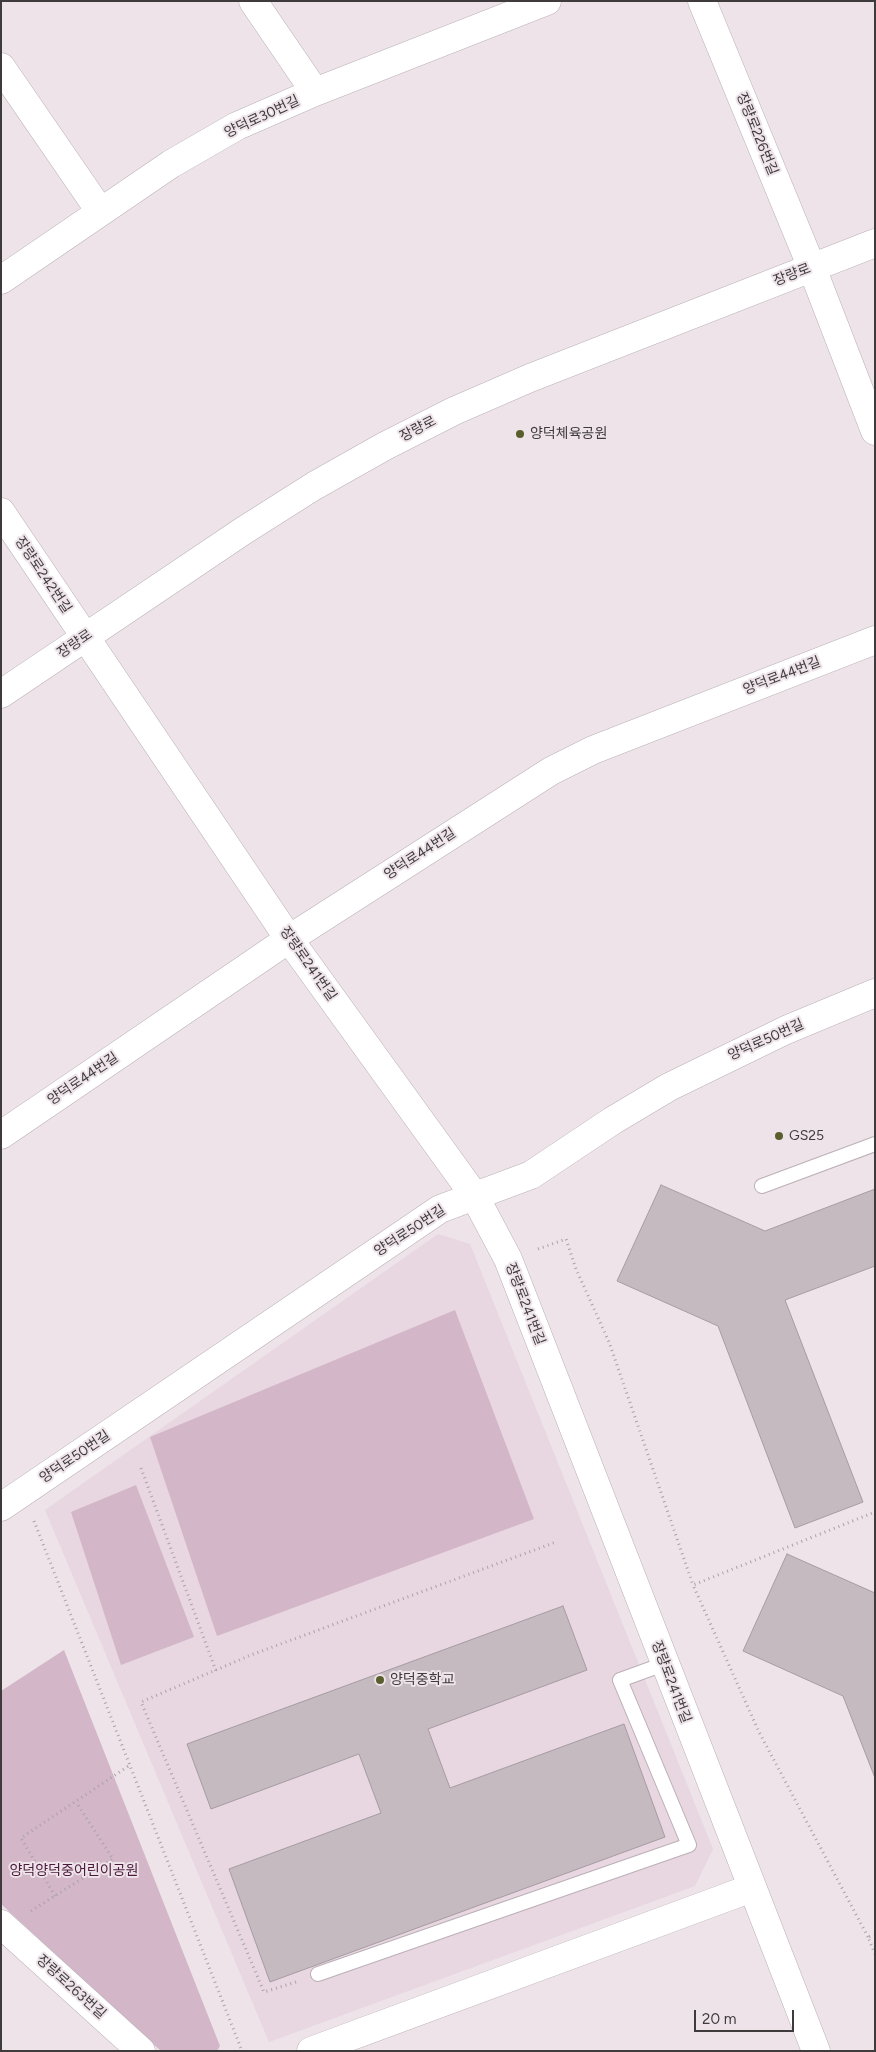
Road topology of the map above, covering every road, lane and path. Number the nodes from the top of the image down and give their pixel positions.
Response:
1 (253, 1) edge
2 (547, 1) edge
3 (702, 1) edge
4 (490, 11) edge
5 (1, 67) edge
6 (315, 92) junction
7 (100, 211) junction
8 (875, 243) edge
9 (812, 268) junction
10 (1, 280) edge
11 (875, 431) edge
12 (1, 512) edge
13 (86, 637) junction
14 (875, 640) edge
15 (1, 694) edge
16 (289, 939) junction
17 (875, 993) edge
18 (1, 1135) edge
19 (875, 1144) edge
20 (762, 1186) dead end
21 (474, 1195) junction
22 (508, 1259) junction
23 (141, 1468) dead end
24 (12, 1500) edge
25 (875, 1512) edge
26 (556, 1542) dead end
27 (693, 1585) junction
28 (664, 1664) junction
29 (216, 1671) junction
30 (130, 1765) junction
31 (76, 1802) junction
32 (752, 1888) junction
33 (55, 1896) junction
34 (4, 1926) edge
35 (875, 1935) edge
36 (868, 1936) junction
37 (875, 1954) edge
38 (318, 1974) joint
39 (141, 2051) edge
40 (242, 2051) edge
41 (311, 2051) edge
42 (816, 2051) edge

1 - 6 street
2 - 4 street, 양덕로30번길
3 - 9 street, 장량로226번길
4 - 6 street, 양덕로30번길
5 - 7 street
6 - 7 street, 양덕로30번길
7 - 10 street, 양덕로30번길
8 - 9 street, 장량로
9 - 11 street, 장량로226번길
9 - 13 street, 장량로
12 - 13 street, 장량로242번길
13 - 15 street, 장량로
13 - 16 street, 장량로241번길
14 - 16 street, 양덕로44번길
16 - 18 street, 양덕로44번길
16 - 21 street, 장량로241번길
17 - 21 street, 양덕로50번길
19 - 20 lane
21 - 22 street, 장량로241번길
21 - 24 street, 양덕로50번길
22 - 27 path
22 - 28 street, 장량로241번길
23 - 29 path
24 - 30 path
25 - 27 path
26 - 29 path
27 - 36 path
28 - 32 street, 장량로241번길
28 - 38 lane
29 - 38 path
30 - 31 path
30 - 40 path
31 - 33 path
31 - 33 path
32 - 41 street
32 - 42 street, 장량로241번길
33 - 34 path
34 - 39 street, 장량로263번길
35 - 36 path
36 - 37 path

